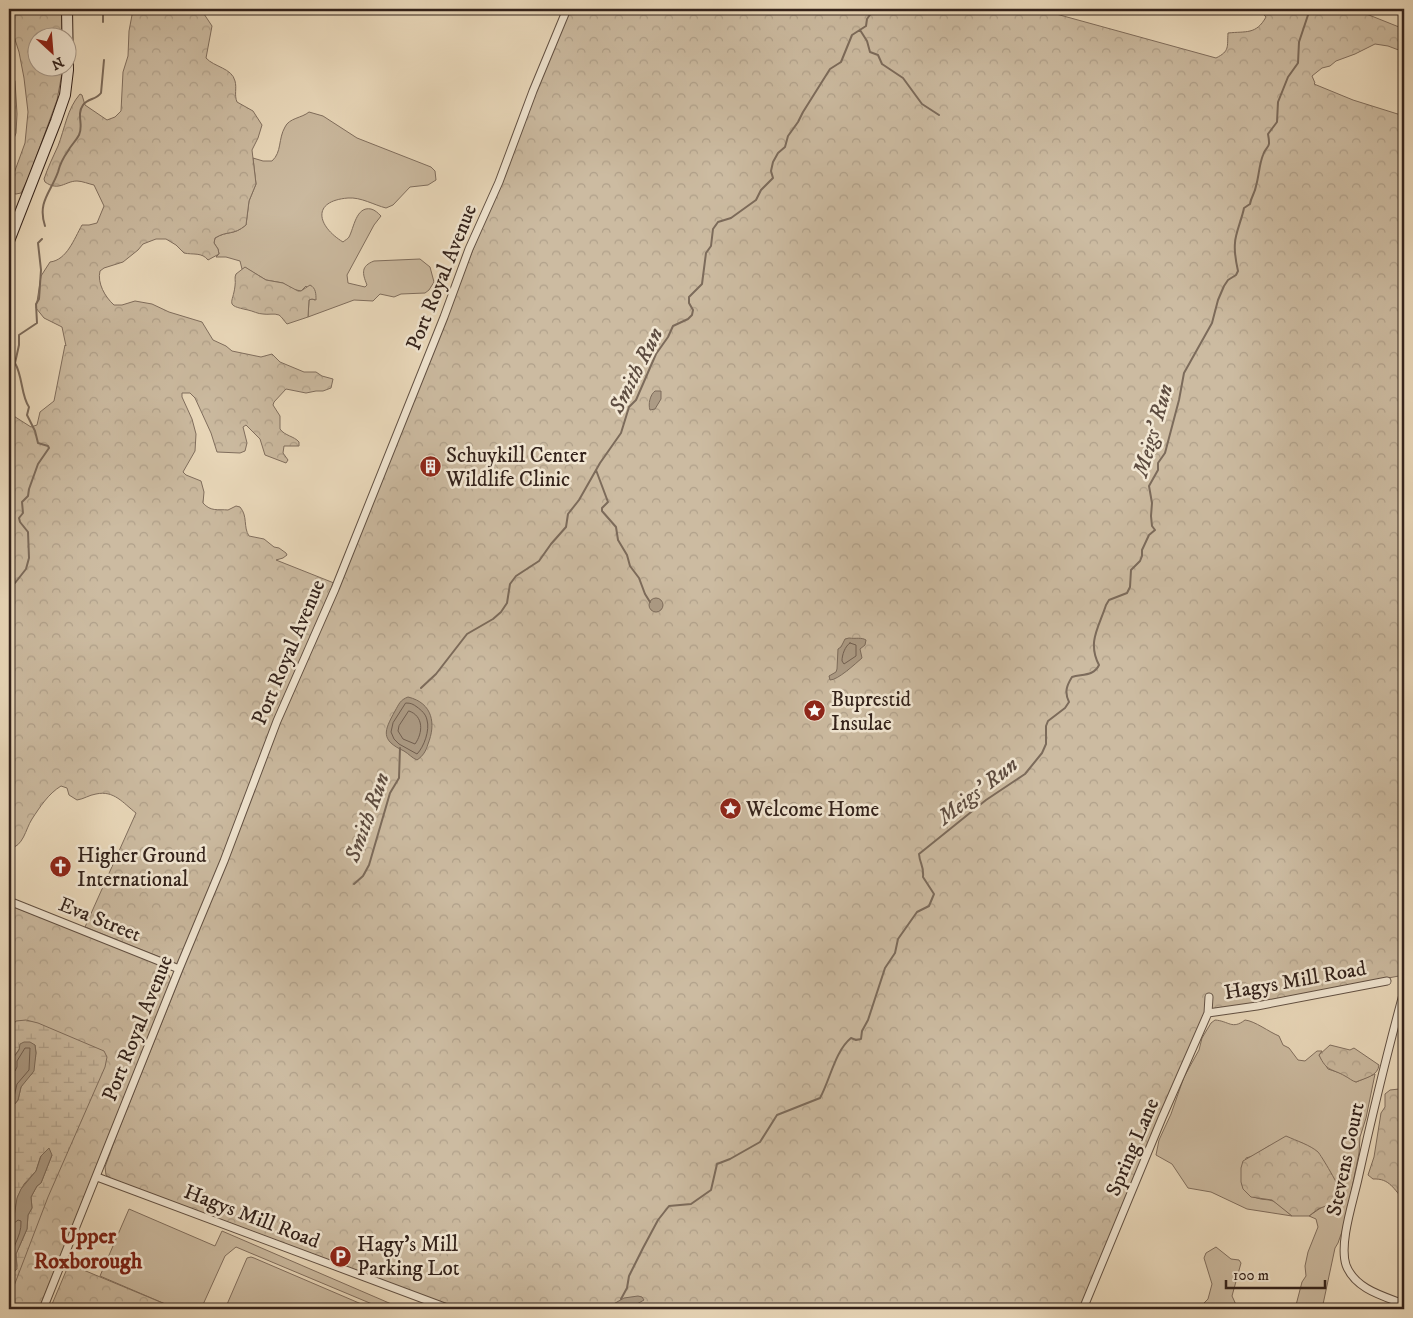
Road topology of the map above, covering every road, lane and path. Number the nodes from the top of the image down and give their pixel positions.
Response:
1 (67, 9) edge
2 (567, 9) edge
3 (9, 241) edge
4 (9, 901) edge
5 (179, 969) junction
6 (1388, 981) dead end
7 (1404, 991) edge
8 (1209, 997) dead end
9 (1208, 1013) junction
10 (97, 1177) junction
11 (1404, 1304) edge
12 (44, 1309) edge
13 (450, 1309) edge
14 (1082, 1309) edge

1 - 3 main road
2 - 5 street, Port Royal Avenue
4 - 5 street, Eva Street
5 - 10 street, Port Royal Avenue
6 - 9 street, Hagys Mill Road
7 - 11 street, Stevens Court
8 - 9 street, Spring Lane
9 - 14 street, Spring Lane
10 - 12 street, Port Royal Avenue
10 - 13 street, Hagys Mill Road

